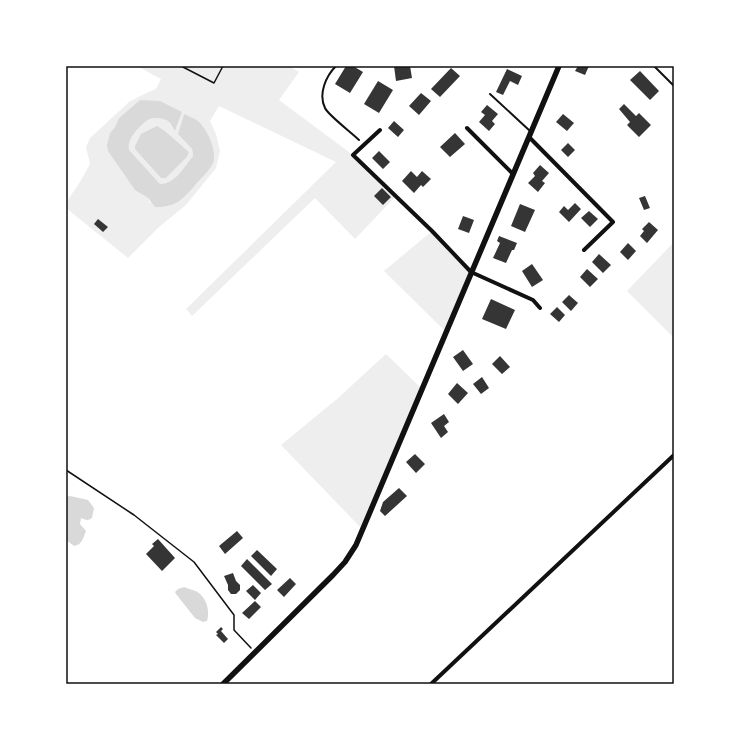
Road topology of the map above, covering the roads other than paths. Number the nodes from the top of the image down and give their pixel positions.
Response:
1 (336, 66) edge
2 (559, 66) edge
3 (654, 66) edge
4 (674, 86) edge
5 (490, 94) dead end
6 (467, 128) dead end
7 (380, 130) dead end
8 (530, 134) junction
9 (359, 140) dead end
10 (513, 174) junction
11 (584, 250) dead end
12 (471, 272) junction
13 (540, 308) dead end
14 (674, 455) edge
15 (223, 684) edge
16 (430, 684) edge

1 - 9 lane
2 - 8 street
3 - 4 lane
5 - 8 lane
6 - 10 street
7 - 12 street
8 - 10 street
8 - 11 street
10 - 12 street
12 - 13 street
12 - 15 street
14 - 16 street

